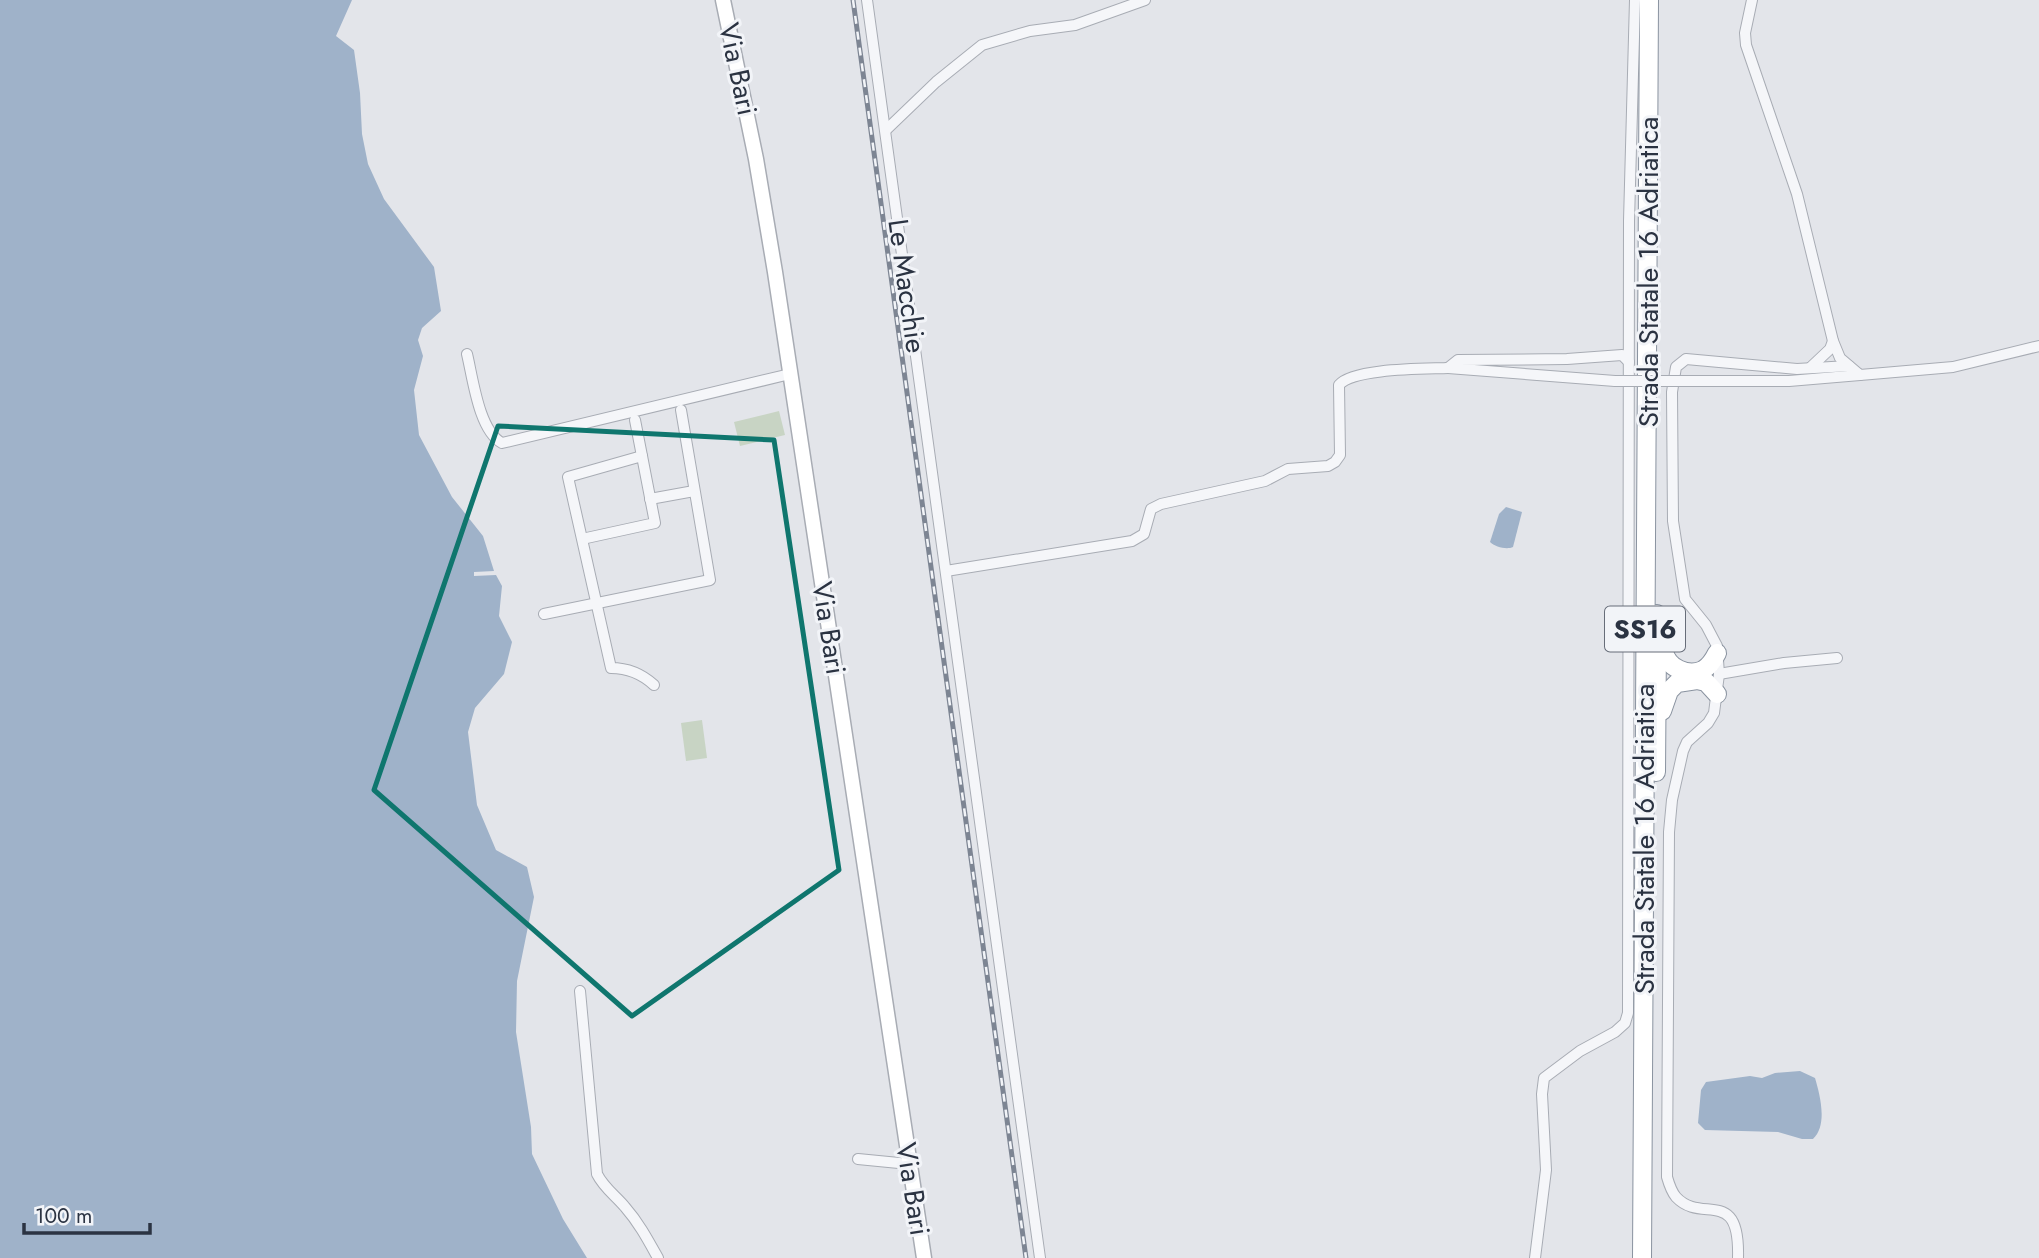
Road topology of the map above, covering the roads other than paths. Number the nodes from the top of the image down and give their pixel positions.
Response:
1 (723, 0) edge
2 (867, 0) edge
3 (1145, 0) edge
4 (1635, 0) edge
5 (1649, 0) edge
6 (1660, 0) edge
7 (1752, 0) edge
8 (886, 130) junction
9 (1833, 341) junction
10 (2039, 346) edge
11 (467, 354) dead end
12 (1629, 362) junction
13 (1849, 366) junction
14 (1448, 368) junction
15 (1811, 368) junction
16 (790, 374) junction
17 (1860, 375) junction
18 (681, 410) dead end
19 (635, 420) dead end
20 (642, 456) junction
21 (694, 491) junction
22 (650, 499) junction
23 (582, 539) junction
24 (946, 571) junction
25 (597, 604) junction
26 (544, 614) dead end
27 (1657, 614) junction
28 (1717, 653) joint
29 (1837, 658) dead end
30 (1712, 679) junction
31 (654, 685) dead end
32 (1656, 728) junction
33 (580, 991) dead end
34 (858, 1159) dead end
35 (909, 1164) junction
36 (658, 1258) edge
37 (924, 1258) edge
38 (1040, 1258) edge
39 (1535, 1258) edge
40 (1642, 1258) edge
41 (1653, 1258) edge
42 (1738, 1258) edge

1 - 16 main road, Via Bari
2 - 8 street, Le Macchie
3 - 8 street
4 - 12 street
5 - 40 highway, Strada Statale 16 Adriatica / SS16
6 - 27 highway, Strada Statale 16 Adriatica / SS16
7 - 9 street
8 - 24 street, Le Macchie
9 - 13 street
9 - 15 street
10 - 17 street
11 - 16 street
12 - 14 street
12 - 39 street
13 - 15 street
13 - 17 street
14 - 17 street, bridge
14 - 24 street
15 - 28 street
16 - 35 main road, Via Bari
18 - 21 street
19 - 20 street
20 - 22 street
20 - 23 street
21 - 22 street
21 - 25 street
22 - 23 street
23 - 25 street
24 - 38 street, Le Macchie
25 - 26 street
25 - 31 street
27 - 30 highway
27 - 32 highway, Strada Statale 16 Adriatica / SS16
28 - 30 highway
29 - 30 street
30 - 32 highway
30 - 42 street
32 - 41 highway, Strada Statale 16 Adriatica / SS16
33 - 36 street
34 - 35 street
35 - 37 main road, Via Bari

